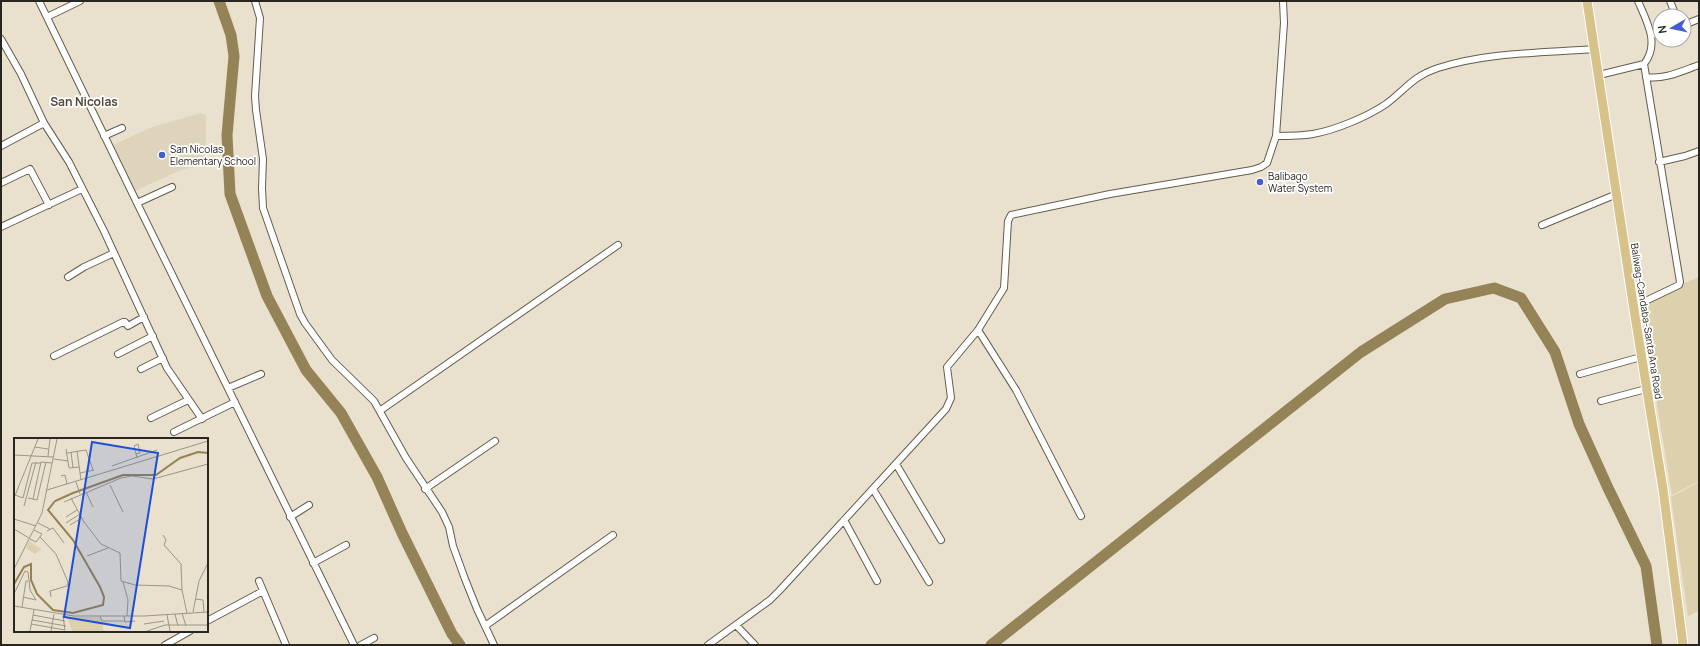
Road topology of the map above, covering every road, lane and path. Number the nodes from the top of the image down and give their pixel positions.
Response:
1 (39, 1) edge
2 (80, 1) edge
3 (255, 1) edge
4 (1283, 1) edge
5 (1587, 1) edge
6 (1638, 1) edge
7 (47, 17) junction
8 (1652, 35) edge
9 (1, 39) edge
10 (1652, 46) edge
11 (1595, 49) junction
12 (1644, 64) junction
13 (1699, 65) edge
14 (1599, 75) junction
15 (1646, 77) junction
16 (44, 123) junction
17 (122, 128) dead end
18 (104, 136) junction
19 (1276, 136) junction
20 (1, 146) edge
21 (1699, 151) edge
22 (1659, 162) junction
23 (1, 183) edge
24 (172, 188) dead end
25 (82, 189) junction
26 (1617, 194) junction
27 (137, 203) junction
28 (49, 205) junction
29 (1542, 224) dead end
30 (1, 227) edge
31 (618, 245) dead end
32 (114, 253) junction
33 (68, 277) dead end
34 (1633, 307) junction
35 (144, 317) junction
36 (978, 330) junction
37 (153, 336) junction
38 (118, 354) dead end
39 (54, 356) dead end
40 (1641, 357) junction
41 (163, 358) junction
42 (141, 369) dead end
43 (261, 374) dead end
44 (1580, 374) dead end
45 (228, 388) junction
46 (1646, 389) junction
47 (188, 400) junction
48 (235, 402) junction
49 (1601, 402) dead end
50 (381, 410) junction
51 (151, 418) dead end
52 (202, 419) junction
53 (174, 432) dead end
54 (494, 441) dead end
55 (896, 464) junction
56 (425, 489) junction
57 (873, 489) junction
58 (309, 505) dead end
59 (1081, 516) dead end
60 (290, 517) junction
61 (844, 520) junction
62 (613, 535) dead end
63 (941, 540) dead end
64 (346, 546) dead end
65 (313, 563) junction
66 (259, 580) dead end
67 (877, 581) dead end
68 (929, 582) dead end
69 (263, 591) junction
70 (208, 620) edge
71 (736, 625) junction
72 (484, 626) junction
73 (188, 632) edge
74 (374, 638) dead end
75 (165, 645) edge
76 (286, 645) edge
77 (354, 645) edge
78 (361, 645) edge
79 (494, 645) edge
80 (708, 645) edge
81 (755, 645) edge
82 (1683, 645) edge

1 - 7 street
2 - 7 street
3 - 50 street
4 - 19 street
5 - 11 main road, Baliwag-Candaba-Santa Ana Road
6 - 8 street
7 - 18 street
9 - 16 street
10 - 12 street
11 - 14 main road, Baliwag-Candaba-Santa Ana Road
11 - 19 street
12 - 14 street
12 - 15 street
13 - 15 street
14 - 26 main road, Baliwag-Candaba-Santa Ana Road
15 - 22 street
16 - 20 street
16 - 25 street
17 - 18 street
18 - 27 street
19 - 36 street
21 - 22 street
22 - 34 street
23 - 28 street
24 - 27 street
25 - 28 street
25 - 32 street
26 - 29 street
26 - 34 main road, Baliwag-Candaba-Santa Ana Road
27 - 45 street
28 - 30 street
31 - 50 street
32 - 33 street
32 - 35 street
34 - 40 main road, Baliwag-Candaba-Santa Ana Road
35 - 37 street
35 - 39 street
36 - 55 street
36 - 59 street
37 - 38 street
37 - 41 street
40 - 44 street
40 - 46 main road, Baliwag-Candaba-Santa Ana Road
41 - 42 street
41 - 47 street
43 - 45 street
45 - 48 street
46 - 49 street
46 - 82 main road, Baliwag-Candaba-Santa Ana Road
47 - 51 street
47 - 52 street
48 - 52 street
48 - 60 street
50 - 56 street
52 - 53 street
54 - 56 street
55 - 57 street
55 - 63 street
56 - 72 street
57 - 61 street
57 - 68 street
58 - 60 street
60 - 65 street
61 - 67 street
61 - 71 street
62 - 72 street
64 - 65 street
65 - 77 street
66 - 69 street
69 - 70 street
69 - 76 street
71 - 80 street
71 - 81 street
72 - 79 street
73 - 75 street
74 - 78 street

